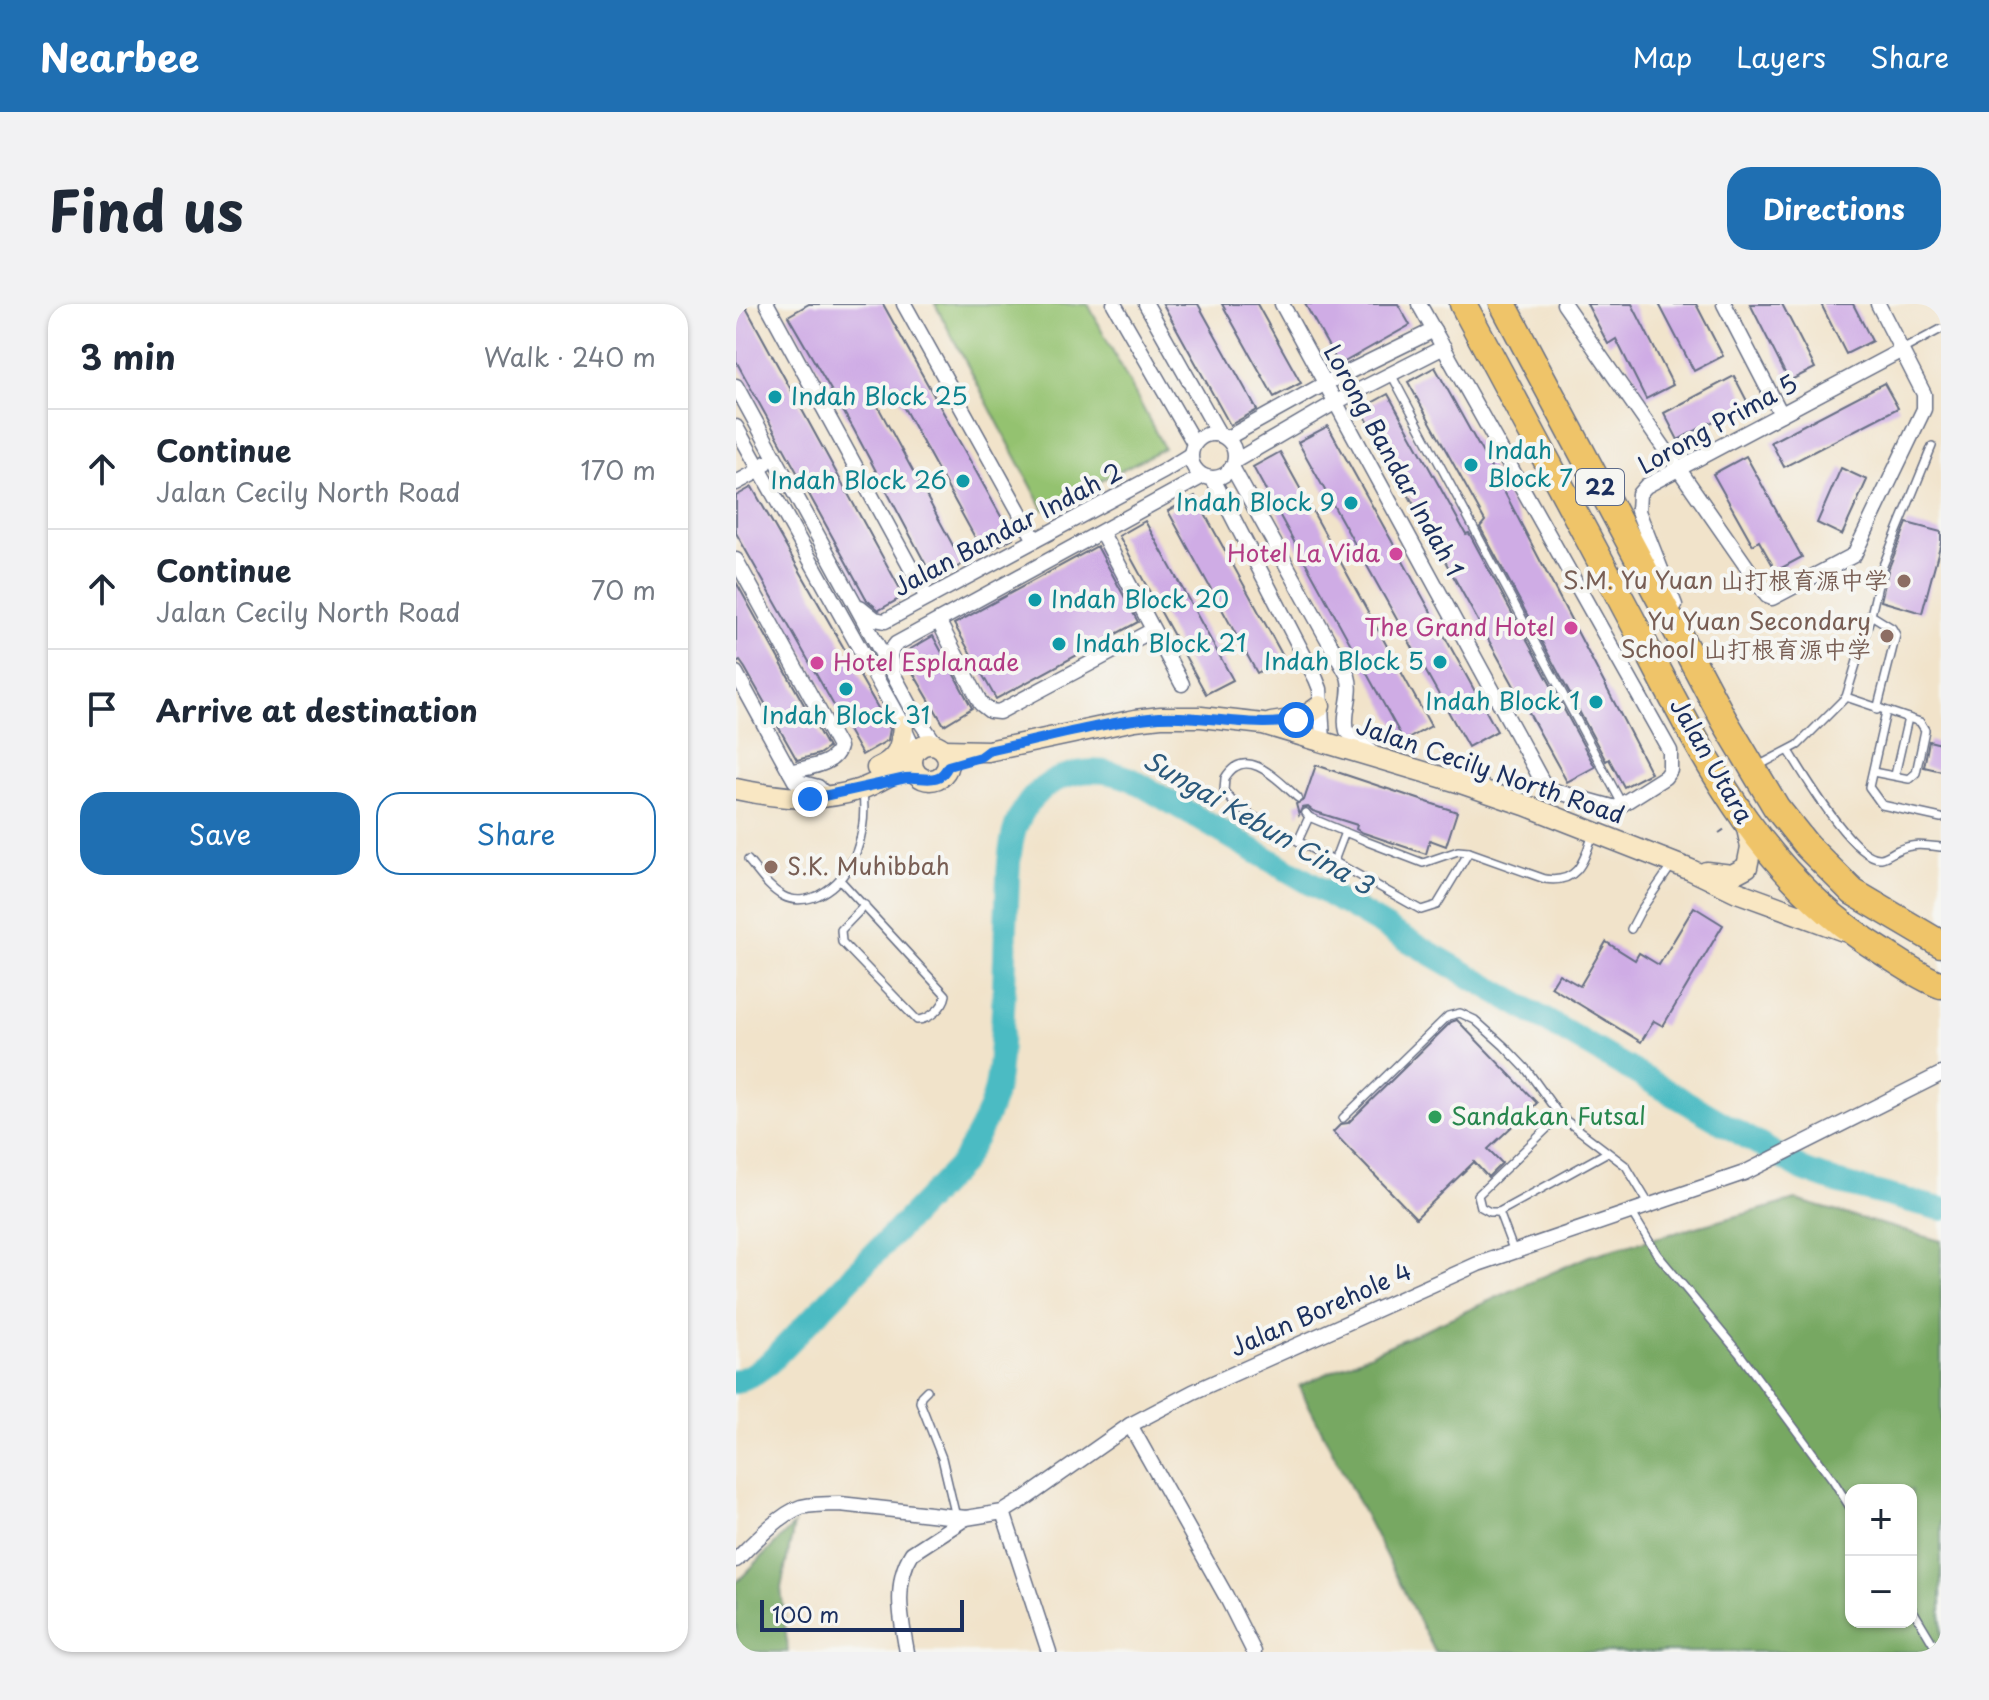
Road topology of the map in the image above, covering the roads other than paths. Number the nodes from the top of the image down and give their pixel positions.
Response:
1 (767, 304) edge
2 (904, 304) edge
3 (1114, 304) edge
4 (1146, 304) edge
5 (1282, 304) edge
6 (1419, 304) edge
7 (1463, 304) edge
8 (1503, 304) edge
9 (1564, 304) edge
10 (1724, 304) edge
11 (1878, 304) edge
12 (1941, 329) edge
13 (1434, 330) junction
14 (1444, 347) junction
15 (1902, 350) junction
16 (1391, 374) junction
17 (1326, 383) junction
18 (736, 386) edge
19 (1336, 402) junction
20 (736, 403) edge
21 (1781, 414) junction
22 (736, 427) edge
23 (1223, 436) junction
24 (1932, 446) dead end
25 (1192, 449) junction
26 (1234, 464) junction
27 (1678, 469) junction
28 (760, 470) junction
29 (1208, 478) junction
30 (736, 483) edge
31 (1102, 533) junction
32 (1035, 540) junction
33 (736, 560) edge
34 (850, 595) junction
35 (927, 598) junction
36 (1871, 615) junction
37 (885, 621) junction
38 (939, 622) junction
39 (1153, 630) junction
40 (896, 644) junction
41 (1698, 670) junction
42 (736, 673) edge
43 (898, 683) junction
44 (1182, 684) dead end
45 (1846, 697) junction
46 (1877, 710) junction
47 (1320, 712) junction
48 (1886, 712) junction
49 (1908, 718) junction
50 (1345, 721) junction
51 (1263, 724) junction
52 (903, 726) junction
53 (1323, 741) junction
54 (1789, 751) junction
55 (943, 754) junction
56 (1381, 759) junction
57 (915, 764) junction
58 (1753, 769) junction
59 (790, 772) junction
60 (1873, 772) junction
61 (1895, 775) junction
62 (865, 788) junction
63 (736, 789) edge
64 (833, 796) junction
65 (1298, 798) dead end
66 (1619, 806) junction
67 (1941, 818) edge
68 (1746, 824) junction
69 (1345, 832) junction
70 (1594, 832) junction
71 (1298, 841) junction
72 (1941, 847) edge
73 (1469, 852) junction
74 (748, 860) dead end
75 (1334, 861) junction
76 (1682, 866) junction
77 (840, 880) junction
78 (865, 905) junction
79 (1631, 929) dead end
80 (1855, 935) junction
81 (1941, 944) edge
82 (1941, 985) edge
83 (1941, 1074) edge
84 (1560, 1116) junction
85 (1343, 1118) dead end
86 (1606, 1153) junction
87 (1651, 1206) junction
88 (1499, 1212) junction
89 (1632, 1213) junction
90 (1514, 1252) junction
91 (927, 1390) dead end
92 (1130, 1425) junction
93 (1845, 1499) edge
94 (1003, 1512) junction
95 (961, 1518) junction
96 (736, 1560) edge
97 (1917, 1617) edge
98 (907, 1652) edge
99 (1049, 1652) edge
100 (1254, 1652) edge
101 (1938, 1652) edge

1 - 35 street
2 - 32 street
3 - 25 street
4 - 23 street
5 - 17 street, Lorong Bandar Indah 1
6 - 13 street
7 - 68 highway, Jalan Utara / 22
8 - 41 highway, Jalan Utara / 22
9 - 27 street
10 - 21 street
11 - 15 street
12 - 15 lane, Lorong Prima 5
13 - 14 street
13 - 17 street
14 - 16 street
14 - 66 street
15 - 21 street, Lorong Prima 5
15 - 27 street
16 - 19 street
16 - 66 lane
17 - 19 street, Lorong Bandar Indah 1
17 - 23 street
18 - 34 street
19 - 26 street
19 - 66 street, Lorong Bandar Indah 1
20 - 28 street
21 - 27 street, Lorong Prima 5
22 - 28 street
23 - 25 street
23 - 26 street
24 - 36 lane
25 - 29 street
25 - 32 street, Jalan Bandar Indah 2
26 - 29 street
26 - 50 street
27 - 41 street, Lorong Prima 5
28 - 30 street
28 - 52 street
29 - 31 street, Jalan Bandar Indah 2
29 - 47 street
31 - 38 street, Jalan Bandar Indah 2
31 - 39 street
32 - 35 street, Jalan Bandar Indah 2
33 - 59 street
34 - 37 street, Jalan Bandar Indah 2
34 - 43 street
35 - 37 street, Jalan Bandar Indah 2
36 - 45 lane
36 - 46 lane
37 - 40 street
38 - 39 street
38 - 40 street, Jalan Bandar Indah 2
39 - 44 street
40 - 43 street
41 - 58 highway, Jalan Utara / 22
42 - 59 street
43 - 55 street
45 - 46 lane
45 - 54 lane
46 - 48 lane
47 - 50 street
47 - 51 main road
47 - 53 street
48 - 49 lane
48 - 60 lane
49 - 61 lane
49 - 61 lane
50 - 56 street
51 - 53 main road, Jalan Cecily North Road
51 - 55 main road, Jalan Cecily North Road
52 - 57 street
52 - 64 main road
53 - 56 main road, Jalan Cecily North Road
54 - 58 lane
54 - 72 lane
55 - 57 main road
55 - 57 main road
56 - 70 main road, Jalan Cecily North Road
57 - 62 main road
58 - 81 highway, Jalan Utara / 22
59 - 64 street
60 - 61 lane
60 - 67 lane
62 - 64 main road
62 - 77 lane
63 - 64 main road
65 - 71 lane
68 - 76 main road, Jalan Cecily North Road
68 - 80 highway, Jalan Utara / 22
69 - 71 lane
69 - 73 lane
69 - 75 lane
70 - 73 lane
70 - 76 main road, Jalan Cecily North Road
71 - 75 lane
73 - 75 lane
74 - 77 lane
76 - 79 lane
76 - 80 main road, Jalan Cecily North Road
77 - 78 lane
78 - 78 lane
80 - 82 highway, Jalan Utara / 22
83 - 87 street, Jalan Borehole 4
84 - 85 lane
84 - 86 lane
84 - 88 lane
86 - 87 lane
86 - 88 lane
87 - 89 street, Jalan Borehole 4
88 - 90 lane
89 - 90 street, Jalan Borehole 4
89 - 93 lane
90 - 92 street, Jalan Borehole 4
91 - 95 lane
92 - 94 street, Jalan Borehole 4
92 - 100 street
94 - 95 street, Jalan Borehole 4
94 - 99 street
95 - 96 street, Jalan Borehole 4
95 - 98 street
97 - 101 lane

